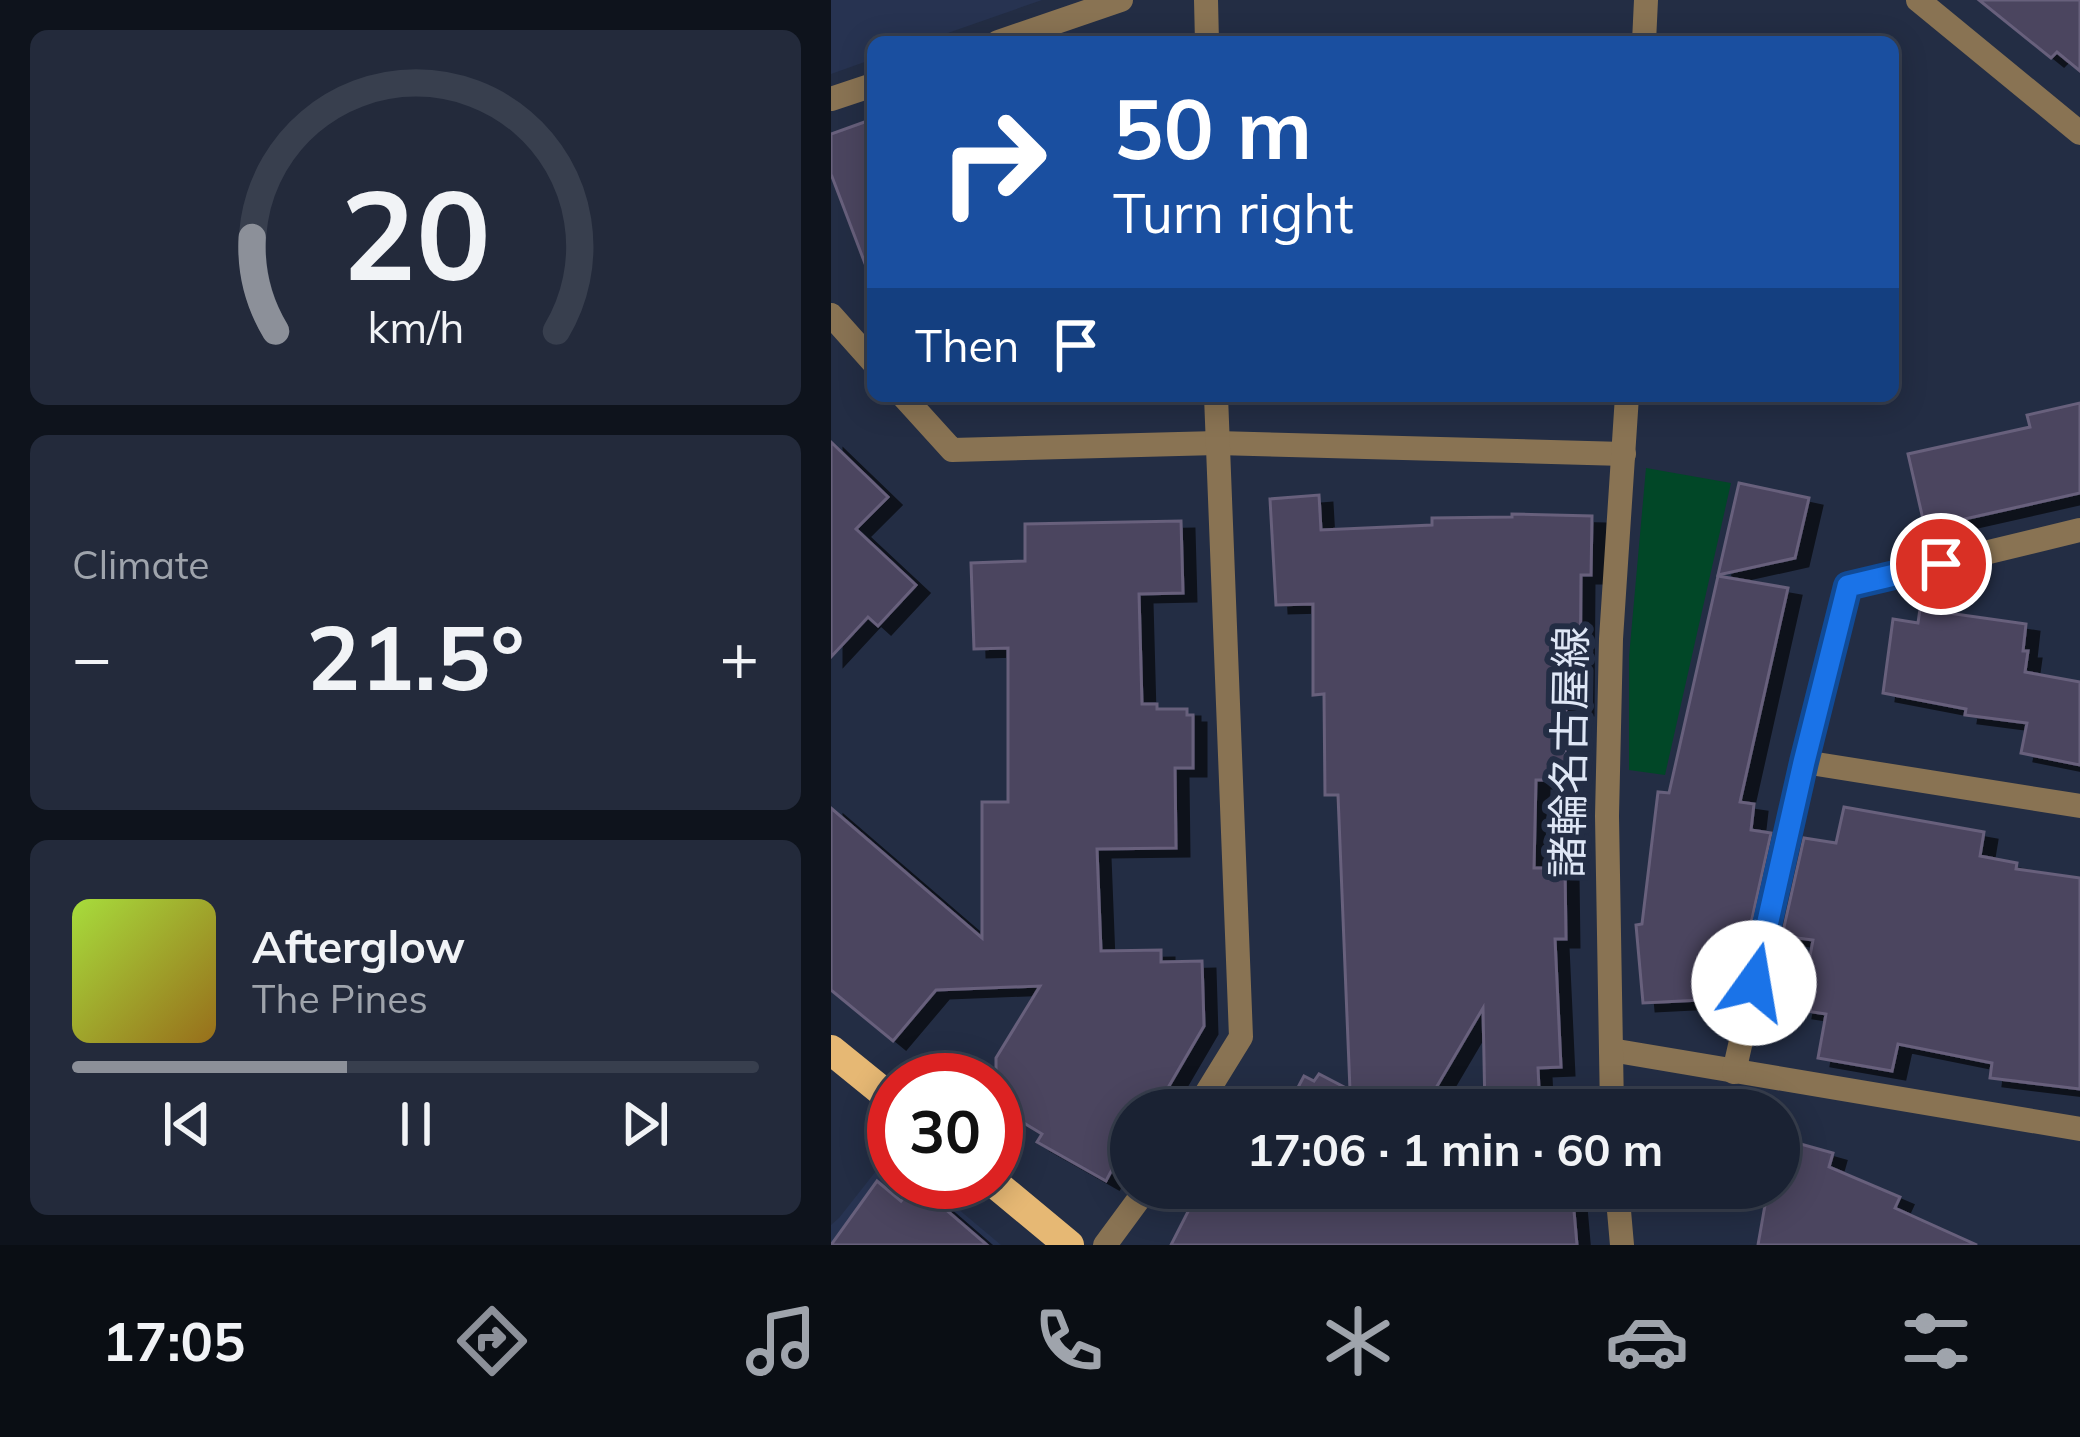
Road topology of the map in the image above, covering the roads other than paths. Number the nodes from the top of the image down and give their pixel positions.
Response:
1 (1121, 0) edge
2 (1207, 0) edge
3 (1646, 0) edge
4 (1919, 0) edge
5 (1016, 36) edge
6 (1207, 36) edge
7 (1644, 36) edge
8 (867, 87) edge
9 (831, 99) edge
10 (2080, 133) edge
11 (831, 315) edge
12 (867, 355) edge
13 (908, 402) edge
14 (1216, 402) edge
15 (1627, 402) edge
16 (1217, 443) junction
17 (1624, 454) junction
18 (2080, 530) edge
19 (1804, 762) junction
20 (2080, 806) edge
21 (831, 1050) edge
22 (1611, 1051) junction
23 (1734, 1072) junction
24 (867, 1079) edge
25 (1208, 1089) edge
26 (1612, 1089) edge
27 (2080, 1129) edge
28 (1023, 1207) edge
29 (1132, 1209) edge
30 (1619, 1209) edge
31 (1069, 1245) edge
32 (1105, 1245) edge
33 (1622, 1245) edge

1 - 5 street
2 - 6 street
3 - 7 street
4 - 10 street
8 - 9 street
11 - 12 street
13 - 16 street
14 - 16 street
15 - 17 street, 諸輪名古屋線
16 - 17 street
16 - 25 street
17 - 22 street, 諸輪名古屋線
18 - 19 street
19 - 20 street
19 - 23 street
21 - 24 main road
22 - 23 street
22 - 26 street, 諸輪名古屋線
23 - 27 street
28 - 31 main road
29 - 32 street
30 - 33 street

